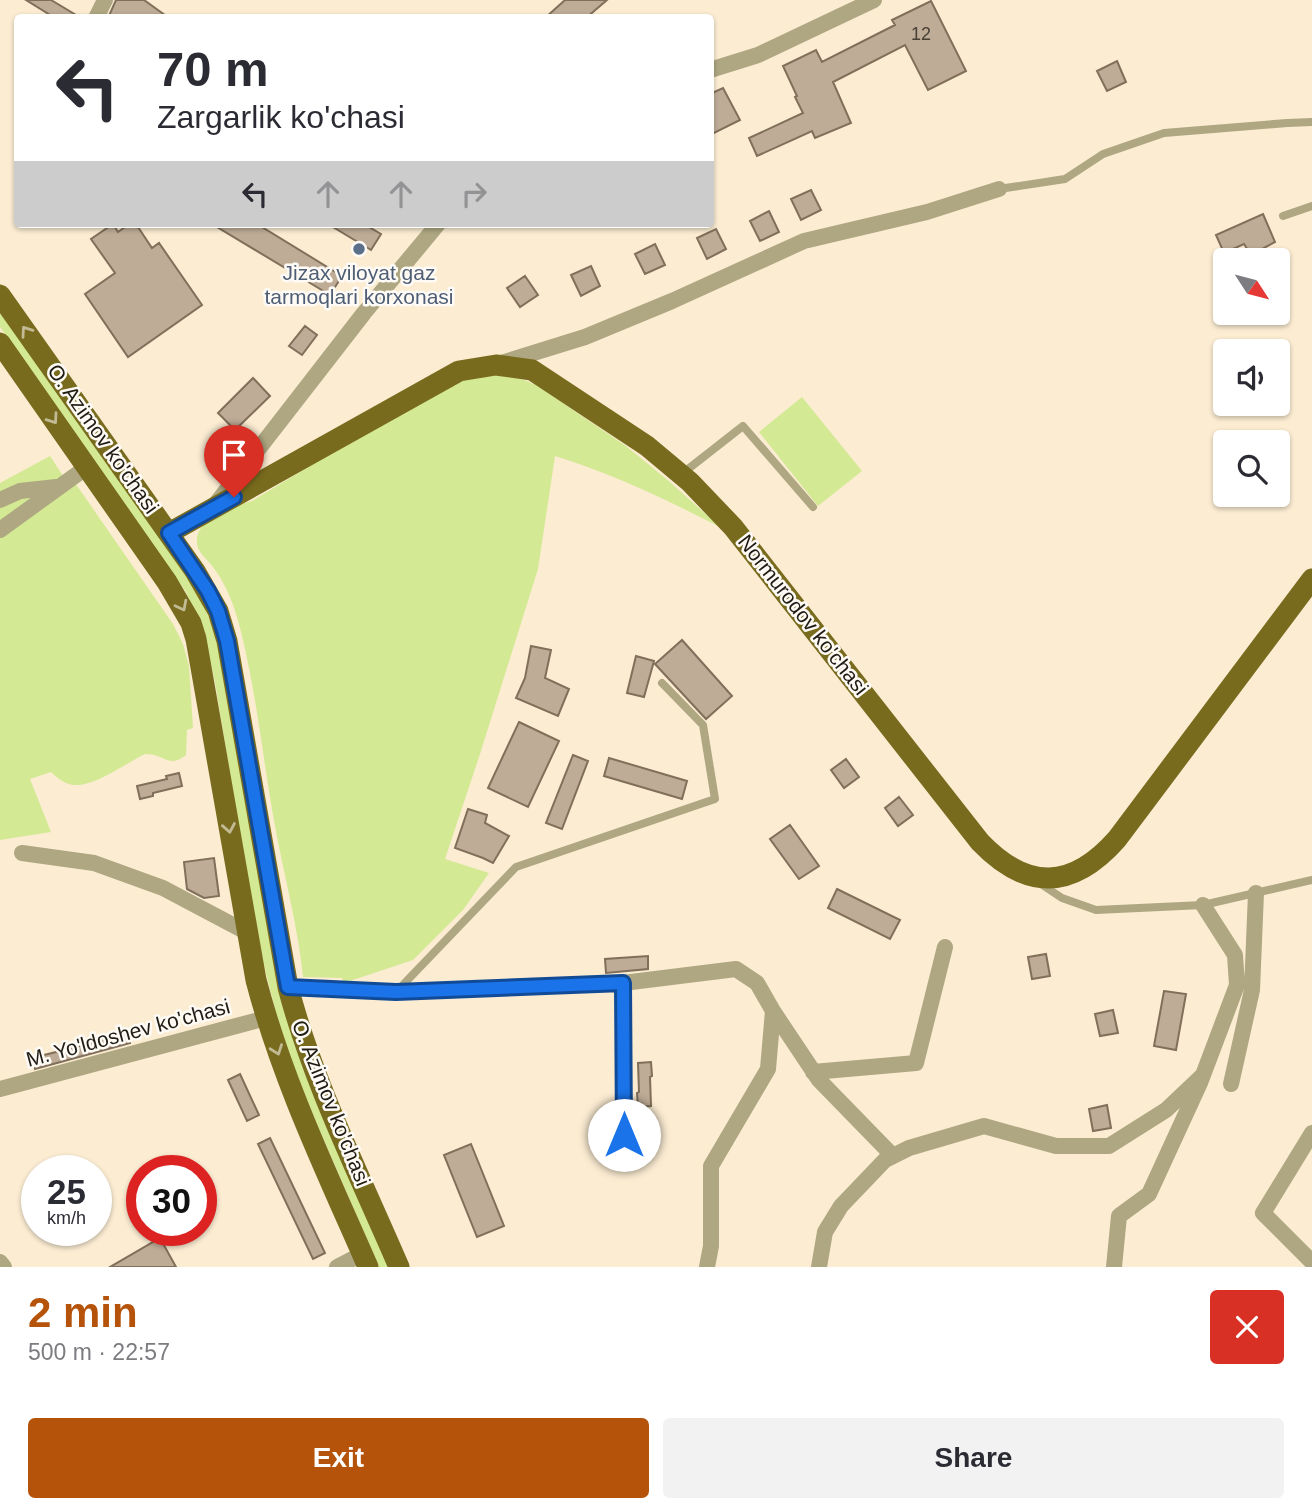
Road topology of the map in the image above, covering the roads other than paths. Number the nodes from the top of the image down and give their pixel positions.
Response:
1 (874, 0) edge
2 (714, 69) edge
3 (1312, 122) edge
4 (999, 189) joint
5 (1312, 206) edge
6 (1283, 216) dead end
7 (435, 228) edge
8 (0, 295) edge
9 (0, 343) edge
10 (496, 365) junction
11 (87, 467) junction
12 (681, 475) junction
13 (58, 487) junction
14 (0, 500) edge
15 (813, 508) dead end
16 (211, 510) junction
17 (0, 530) edge
18 (169, 533) junction
19 (1312, 579) edge
20 (663, 683) dead end
21 (22, 853) dead end
22 (1028, 874) junction
23 (1312, 880) edge
24 (1256, 893) junction
25 (1203, 905) junction
26 (248, 933) junction
27 (945, 947) dead end
28 (623, 983) junction
29 (288, 987) junction
30 (396, 992) junction
31 (773, 1011) junction
32 (266, 1018) junction
33 (813, 1072) junction
34 (1203, 1075) junction
35 (1231, 1083) dead end
36 (0, 1089) edge
37 (1312, 1133) edge
38 (893, 1156) junction
39 (624, 1161) dead end
40 (365, 1260) edge
41 (0, 1262) edge
42 (1312, 1262) edge
43 (4, 1267) edge
44 (338, 1267) edge
45 (399, 1267) edge
46 (707, 1267) edge
47 (819, 1267) edge
48 (1114, 1267) edge

1 - 2 street
3 - 4 lane
4 - 10 street
5 - 6 lane
7 - 16 street
18 -> 8 main road, O. Azimov ko'chasi
9 -> 11 main road, O. Azimov ko'chasi
10 - 12 main road, Normurodov ko'chasi
10 - 16 main road, Normurodov ko'chasi
11 - 13 street
11 -> 26 main road, O. Azimov ko'chasi
12 - 15 lane
12 - 22 main road, Normurodov ko'chasi
13 - 14 street
13 - 17 street
16 - 18 main road, Normurodov ko'chasi
18 - 29 main road, O. Azimov ko'chasi
19 - 22 main road, Normurodov ko'chasi
20 - 30 lane
21 - 26 street
22 - 25 lane
23 - 24 lane
24 - 25 lane
24 - 35 street
25 - 34 street
26 - 32 main road, O. Azimov ko'chasi
27 - 33 street
28 - 30 street
28 - 31 street
28 - 39 street
29 - 30 street
29 - 45 main road, O. Azimov ko'chasi
31 - 33 street
31 - 46 street
32 - 36 street, M. Yo'ldoshev ko'chasi
32 -> 40 main road, O. Azimov ko'chasi
33 - 38 street
34 - 38 street
34 - 48 street
37 - 42 street
38 - 47 street
40 - 44 street
41 - 43 street

